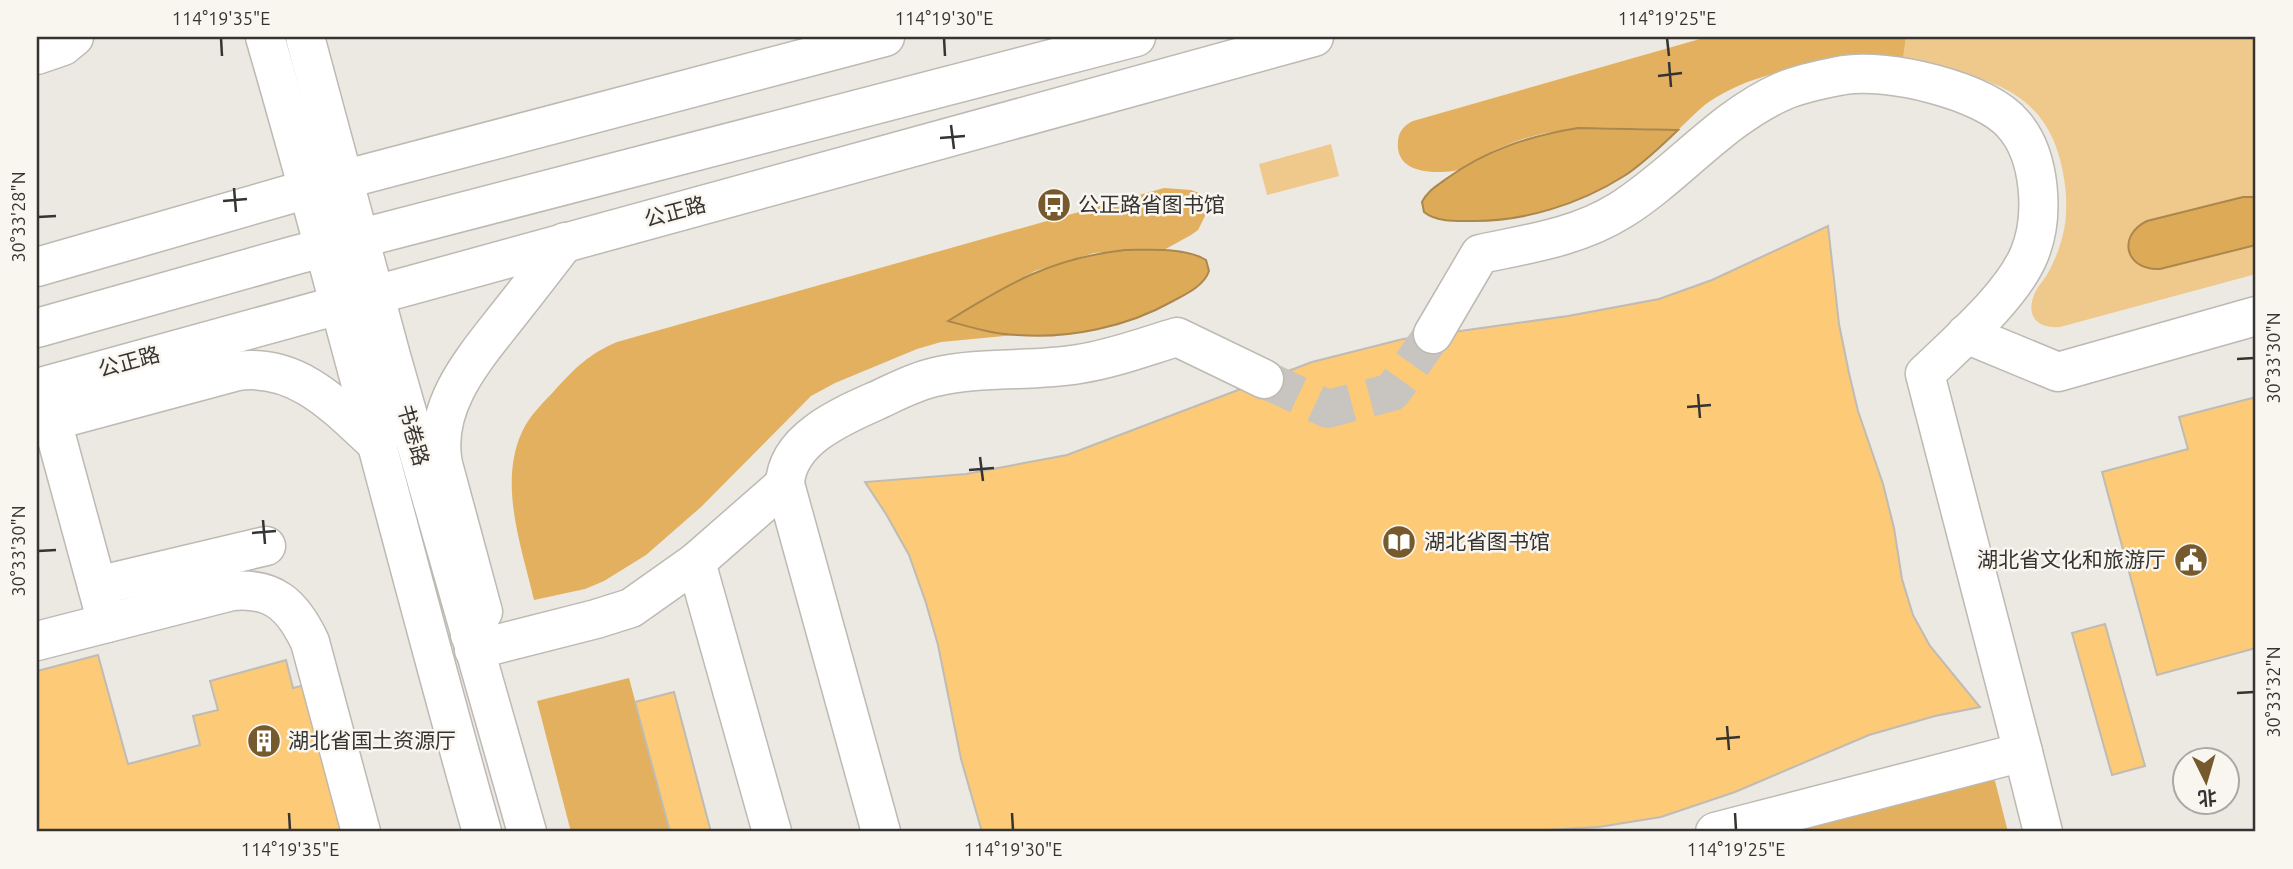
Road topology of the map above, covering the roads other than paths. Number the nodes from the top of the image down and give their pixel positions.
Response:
1 (74, 37) edge
2 (265, 37) edge
3 (305, 37) edge
4 (885, 37) edge
5 (1136, 37) edge
6 (1314, 37) edge
7 (37, 55) edge
8 (326, 184) junction
9 (565, 242) junction
10 (342, 243) junction
11 (37, 267) edge
12 (357, 299) junction
13 (2256, 316) edge
14 (37, 328) edge
15 (1433, 334) tunnel mouth
16 (1966, 334) junction
17 (1264, 379) tunnel mouth
18 (42, 411) edge
19 (378, 445) junction
20 (785, 484) junction
21 (266, 546) dead end
22 (696, 562) junction
23 (97, 586) junction
24 (107, 623) junction
25 (37, 641) edge
26 (472, 642) junction
27 (2023, 752) junction
28 (361, 832) edge
29 (482, 832) edge
30 (527, 832) edge
31 (772, 832) edge
32 (881, 832) edge
33 (1714, 832) edge
34 (2043, 832) edge

1 - 7 main road
2 - 8 main road, 书卷路
3 - 8 main road, 书卷路
4 - 8 main road
5 - 10 main road
6 - 9 main road, 公正路
8 - 10 main road, 书卷路
8 - 11 main road
9 - 12 main road, 公正路
9 - 26 main road
10 - 12 main road, 书卷路
10 - 14 main road
12 - 18 main road, 公正路
12 - 19 main road, 书卷路
12 - 26 main road, 书卷路
13 - 16 main road
15 - 16 main road
16 - 27 main road
17 - 20 main road
18 - 19 main road
18 - 23 main road
19 - 29 main road, 书卷路
20 - 22 main road
20 - 32 main road
21 - 23 main road
22 - 26 main road
22 - 31 main road
23 - 24 main road
24 - 25 main road
24 - 28 main road
26 - 30 main road, 书卷路
27 - 33 main road
27 - 34 main road

